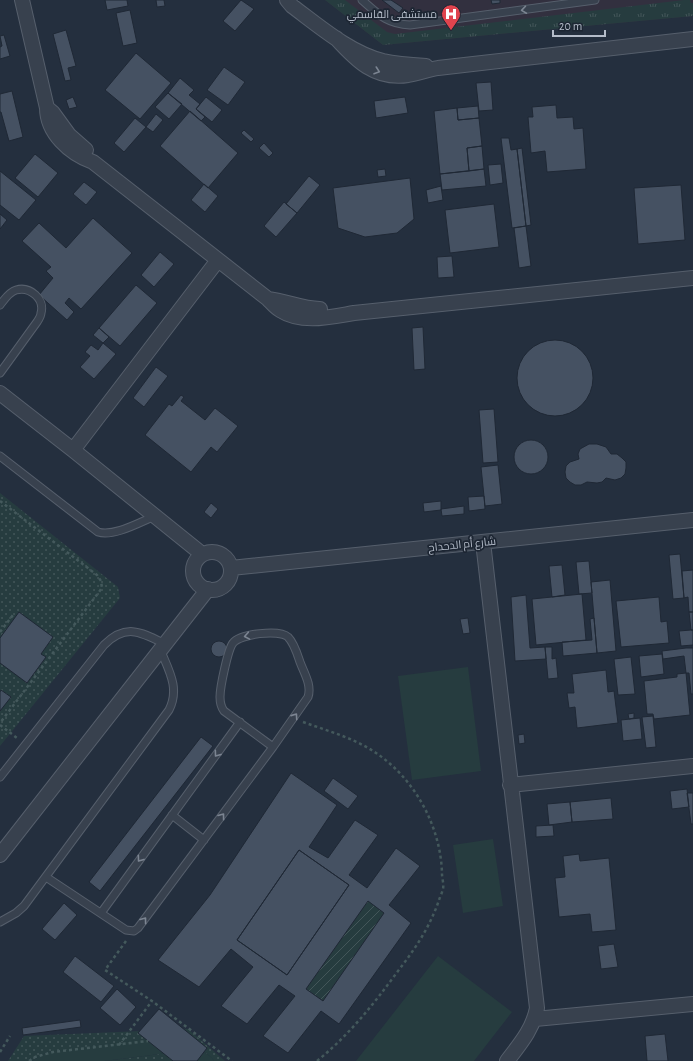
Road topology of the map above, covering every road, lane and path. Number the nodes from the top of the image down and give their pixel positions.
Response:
1 (22, 0) edge
2 (278, 0) edge
3 (362, 0) edge
4 (595, 0) edge
5 (576, 1) edge
6 (290, 3) edge
7 (693, 39) edge
8 (218, 260) junction
9 (693, 278) edge
10 (0, 305) edge
11 (0, 373) edge
12 (0, 393) edge
13 (73, 450) junction
14 (0, 456) edge
15 (0, 501) edge
16 (155, 516) junction
17 (693, 520) edge
18 (483, 542) junction
19 (202, 554) junction
20 (231, 568) junction
21 (208, 589) junction
22 (13, 615) dead end
23 (0, 632) edge
24 (163, 646) junction
25 (293, 719) junction
26 (240, 722) junction
27 (0, 724) edge
28 (25, 745) junction
29 (273, 747) junction
30 (693, 766) edge
31 (0, 777) edge
32 (510, 785) junction
33 (172, 815) junction
34 (204, 840) junction
35 (0, 855) edge
36 (46, 876) junction
37 (101, 913) junction
38 (0, 922) edge
39 (134, 931) junction
40 (152, 1001) junction
41 (693, 1004) edge
42 (535, 1019) junction
43 (10, 1036) dead end
44 (148, 1041) dead end
45 (119, 1045) junction
46 (0, 1052) edge
47 (29, 1061) edge
48 (232, 1061) edge
49 (317, 1061) edge
50 (507, 1061) edge

1 - 8 street
2 - 6 street
5 -> 3 lane
4 - 5 lane
6 - 7 street
8 - 9 street
8 - 13 street
10 - 11 lane
12 - 13 street
13 - 16 street
14 - 16 lane
15 - 27 path
16 - 19 street
17 - 18 street, شارع أم الدحداح
18 - 20 street, شارع أم الدحداح
18 - 32 street
19 - 20 street
19 - 21 street
20 - 21 street
21 - 24 street
22 - 23 path
24 - 28 lane
24 - 35 street
24 - 36 lane
25 -> 26 lane
25 - 29 lane
25 - 49 path
26 - 29 lane
26 -> 33 lane
27 - 28 path
28 - 31 lane
34 -> 29 lane
30 - 32 street
32 - 42 street
33 - 34 lane
33 -> 37 lane
39 -> 34 lane
36 - 37 lane
36 - 38 lane
37 - 39 lane
39 - 40 path
40 - 45 path
40 - 48 path
41 - 42 street
42 - 50 street
43 - 46 path
44 - 45 path
45 - 47 path

